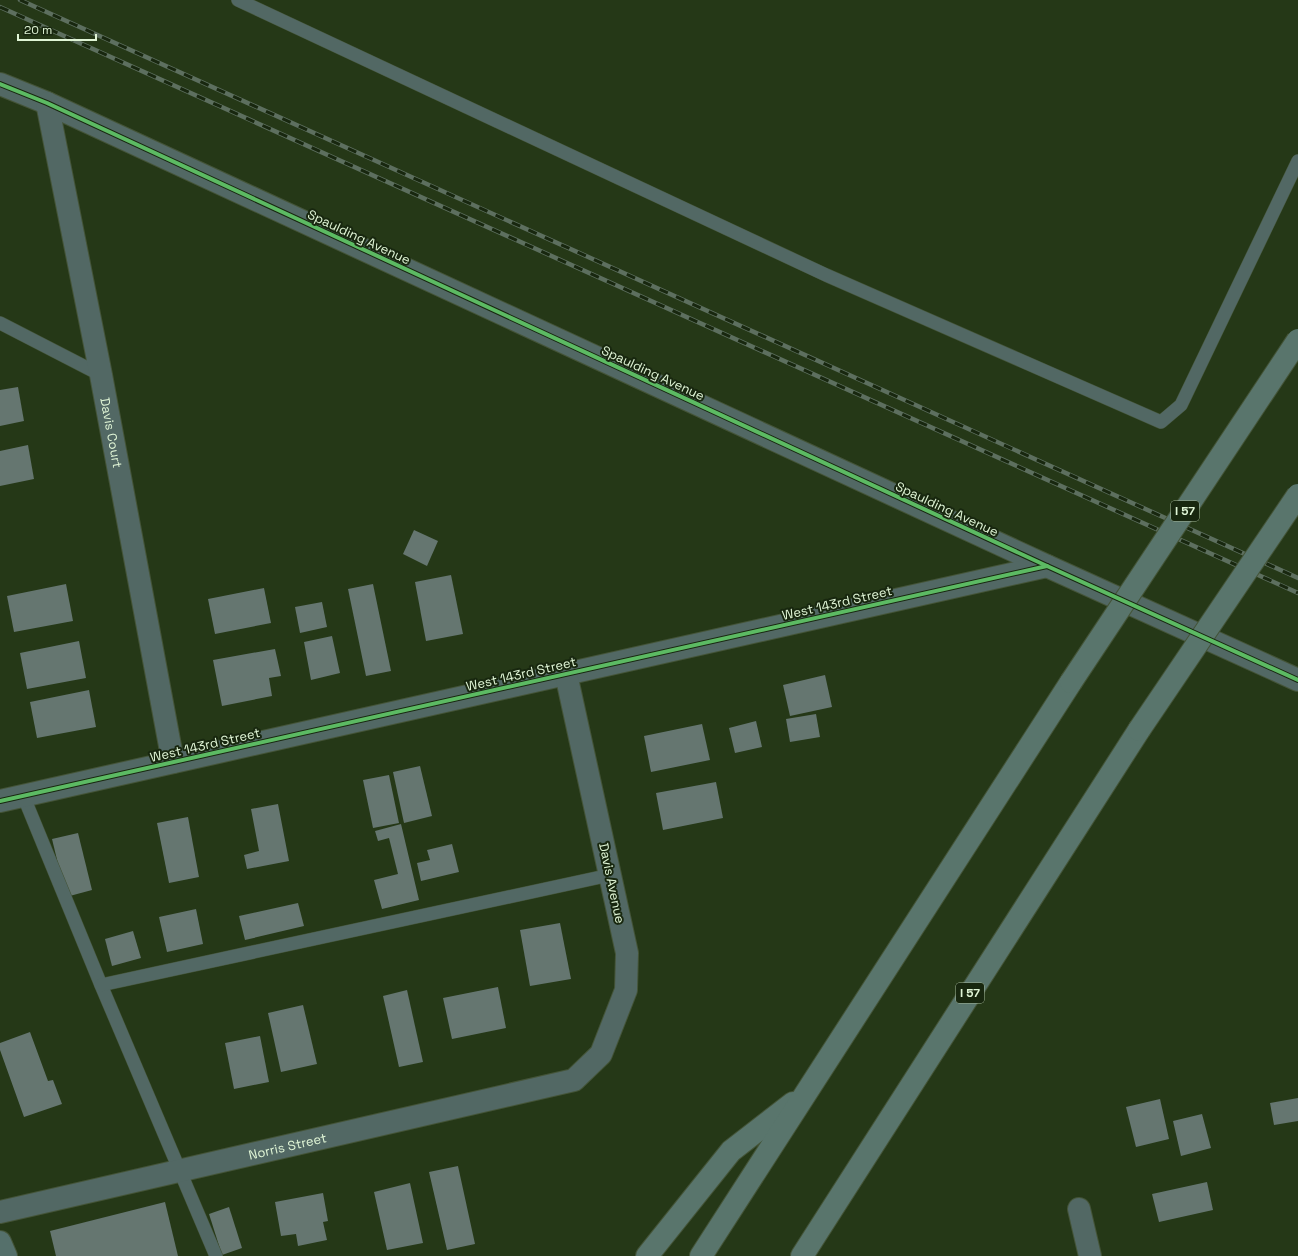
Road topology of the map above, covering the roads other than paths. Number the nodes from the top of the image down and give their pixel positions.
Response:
1 (238, 0) edge
2 (0, 84) edge
3 (47, 103) junction
4 (1298, 161) edge
5 (0, 323) edge
6 (1298, 340) edge
7 (101, 375) junction
8 (1298, 495) edge
9 (1047, 566) junction
10 (566, 674) junction
11 (1298, 680) edge
12 (173, 762) junction
13 (23, 795) junction
14 (0, 801) edge
15 (610, 875) junction
16 (101, 985) junction
17 (574, 1080) joint
18 (805, 1094) junction
19 (180, 1171) junction
20 (1079, 1209) dead end
21 (0, 1212) edge
22 (0, 1242) edge
23 (6, 1256) edge
24 (216, 1256) edge
25 (647, 1256) edge
26 (701, 1256) edge
27 (802, 1256) edge
28 (1090, 1256) edge

1 - 4 lane
2 - 3 street, Spaulding Avenue
3 - 7 street, Davis Court
3 - 9 street, Spaulding Avenue
5 - 7 lane
6 - 18 highway, I 57, bridge
7 - 12 street, Davis Court
8 - 27 highway, I 57, bridge
9 - 10 street, West 143rd Street
9 - 11 street, Spaulding Avenue
10 - 12 street, West 143rd Street
10 - 15 street, Davis Avenue
12 - 13 street, West 143rd Street
13 - 14 street, West 143rd Street
13 - 16 lane
15 - 16 lane
15 - 17 street, Davis Avenue
16 - 19 lane
17 - 19 street, Norris Street
18 - 25 highway
18 - 26 highway, I 57
19 - 21 street, Norris Street
19 - 24 lane
20 - 28 street
22 - 23 main road

